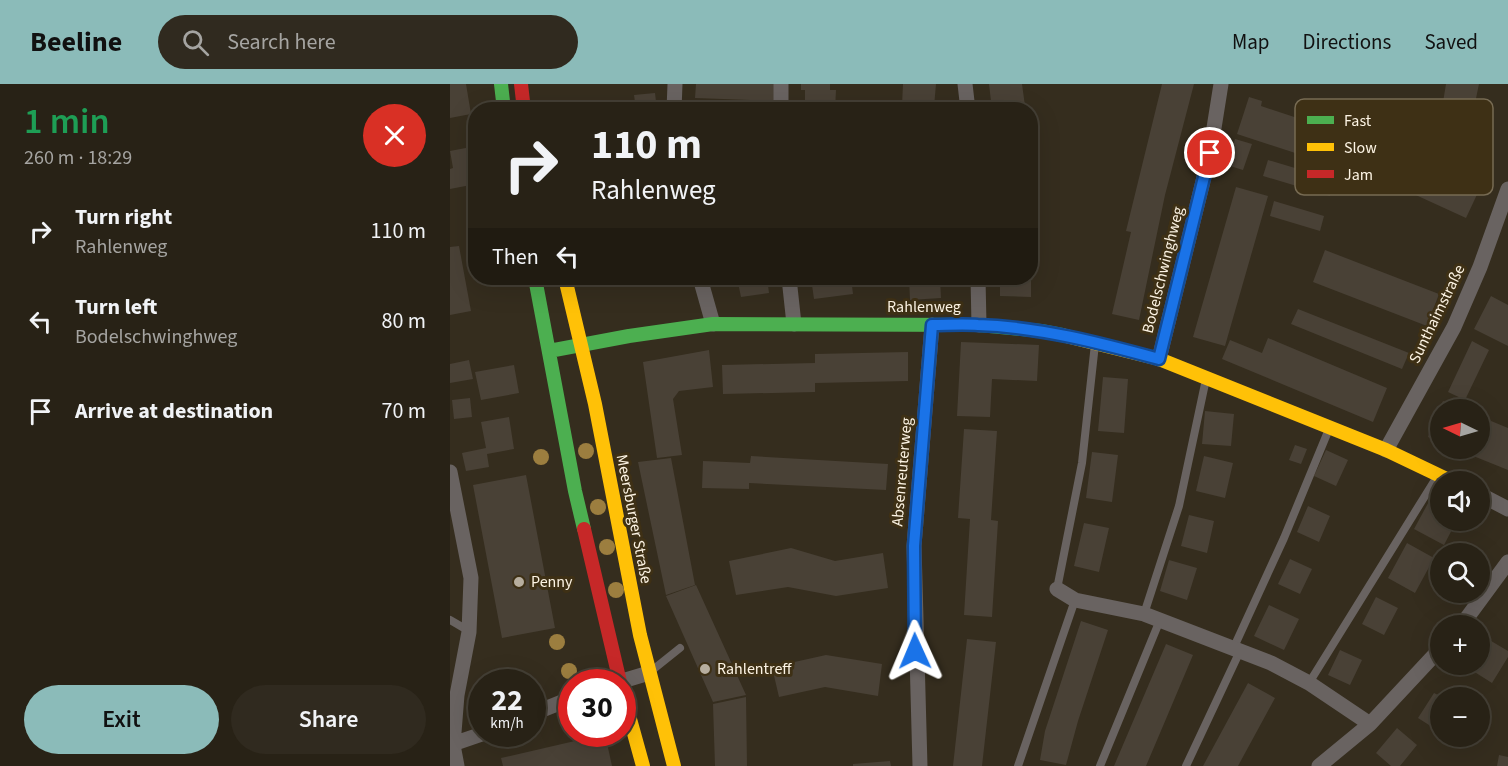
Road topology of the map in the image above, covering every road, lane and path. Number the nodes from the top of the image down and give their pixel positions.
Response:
1 (501, 84) edge
2 (521, 84) edge
3 (675, 84) edge
4 (782, 84) edge
5 (965, 84) edge
6 (1221, 84) edge
7 (503, 102) edge
8 (523, 102) edge
9 (674, 102) edge
10 (781, 102) edge
11 (967, 102) edge
12 (1508, 189) edge
13 (536, 285) edge
14 (567, 285) edge
15 (702, 285) edge
16 (790, 285) edge
17 (978, 285) edge
18 (713, 324) junction
19 (794, 324) junction
20 (932, 325) junction
21 (979, 325) junction
22 (1096, 342) junction
23 (583, 345) junction
24 (549, 351) junction
25 (1159, 359) junction
26 (1206, 379) junction
27 (1329, 428) junction
28 (1386, 450) junction
29 (1432, 471) edge
30 (450, 472) edge
31 (1430, 487) edge
32 (1490, 500) edge
33 (1508, 509) edge
34 (1508, 562) edge
35 (1057, 589) joint
36 (1076, 600) junction
37 (1144, 614) junction
38 (1469, 615) edge
39 (450, 620) edge
40 (1160, 620) junction
41 (469, 632) junction
42 (680, 648) dead end
43 (1237, 649) junction
44 (1430, 660) edge
45 (617, 669) edge
46 (648, 673) junction
47 (636, 677) edge
48 (1309, 683) junction
49 (1370, 724) junction
50 (468, 739) edge
51 (636, 741) edge
52 (452, 745) edge
53 (457, 766) edge
54 (643, 766) edge
55 (674, 766) edge
56 (920, 766) edge
57 (1018, 766) edge
58 (1100, 766) edge
59 (1186, 766) edge
60 (1319, 766) edge

1 - 7 street
2 - 8 street
3 - 9 street
4 - 10 street
5 - 11 street
6 - 25 street, Bodelschwinghweg
12 - 28 street, Sunthaimstraße
13 - 24 street
14 - 23 street, Meersburger Straße
15 - 18 street
16 - 19 street
17 - 21 street
18 - 19 street, Rahlenweg
18 - 23 street, Rahlenweg
19 - 20 street, Rahlenweg
20 - 21 street, Rahlenweg
20 - 56 street, Absenreuterweg
21 - 22 street, Rahlenweg
22 - 25 street, Rahlenweg
22 - 35 lane
23 - 24 street, Rahlenweg
23 - 46 street, Meersburger Straße
24 - 45 street
25 - 26 street, Rahlenweg
26 - 27 street, Rahlenweg
26 - 37 lane
27 - 28 street, Rahlenweg
27 - 43 lane
28 - 29 street, Rahlenweg
30 - 41 street
31 - 48 lane
32 - 33 street
34 - 38 street
35 - 36 street
36 - 37 street
36 - 57 lane
37 - 40 street
39 - 41 lane
40 - 43 street
40 - 58 lane
41 - 52 street
42 - 46 lane
43 - 48 street
43 - 59 lane
44 - 49 street
46 - 47 street
46 - 55 street, Meersburger Straße
48 - 49 street
49 - 60 street
50 - 52 street
51 - 54 street
52 - 53 street

